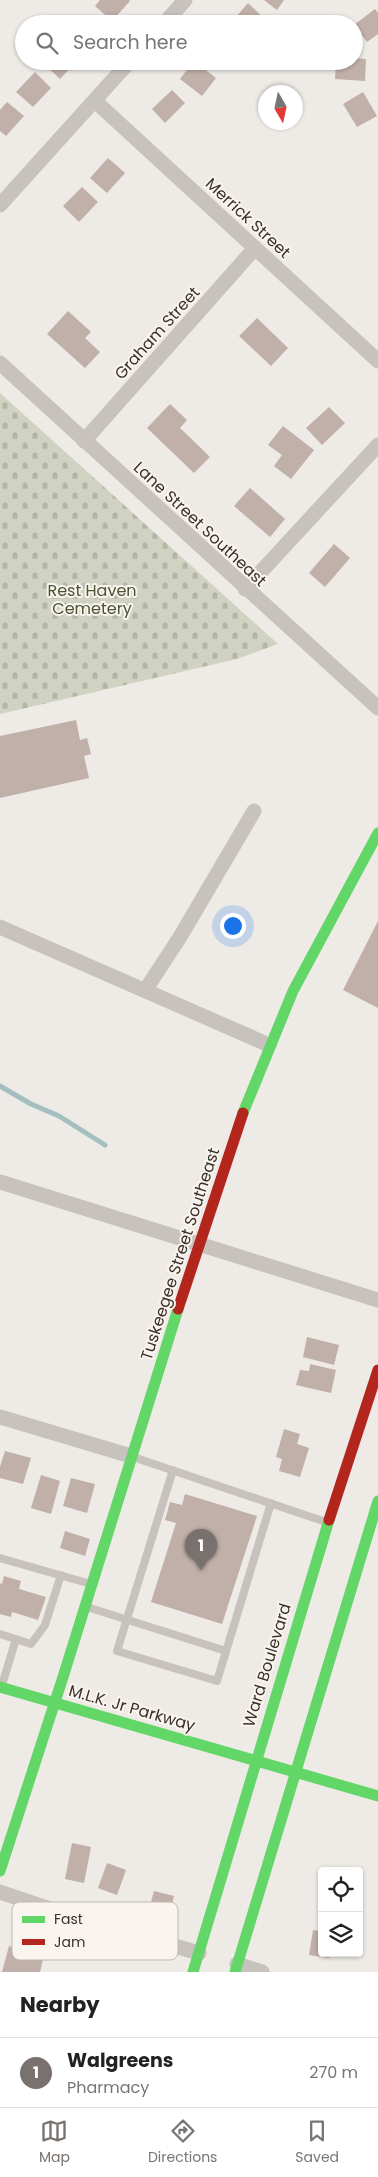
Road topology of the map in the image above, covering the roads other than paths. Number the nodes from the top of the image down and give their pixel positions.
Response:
1 (185, 0) edge
2 (172, 15) edge
3 (122, 70) edge
4 (95, 101) junction
5 (0, 205) edge
6 (255, 248) junction
7 (378, 361) edge
8 (0, 363) edge
9 (84, 441) junction
10 (378, 444) edge
11 (245, 589) junction
12 (378, 708) edge
13 (254, 811) dead end
14 (378, 833) edge
15 (0, 927) edge
16 (146, 989) junction
17 (269, 1045) junction
18 (0, 1182) edge
19 (198, 1243) junction
20 (378, 1300) edge
21 (378, 1370) edge
22 (0, 1417) edge
23 (131, 1456) junction
24 (173, 1470) junction
25 (378, 1501) edge
26 (271, 1503) junction
27 (329, 1522) junction
28 (0, 1558) edge
29 (60, 1575) junction
30 (93, 1584) junction
31 (86, 1606) junction
32 (127, 1619) junction
33 (0, 1634) edge
34 (16, 1639) junction
35 (226, 1651) junction
36 (1, 1687) edge
37 (56, 1704) junction
38 (255, 1760) junction
39 (295, 1772) junction
40 (378, 1796) edge
41 (0, 1871) edge
42 (0, 1892) edge
43 (30, 1902) edge
44 (178, 1947) edge
45 (199, 1953) junction
46 (236, 1968) edge
47 (193, 1972) edge
48 (262, 1972) edge

1 - 2 street
3 - 4 street
4 - 5 street
4 - 6 street, Merrick Street
6 - 7 street, Merrick Street
6 - 9 street, Graham Street
8 - 9 street, Lane Street Southeast
9 - 11 street, Lane Street Southeast
10 - 11 street
11 - 12 street, Lane Street Southeast
13 - 16 street
14 - 17 main road, Tuskeegee Street Southeast
15 - 16 street
16 - 17 street
17 - 19 main road, Tuskeegee Street Southeast
18 - 19 street
19 - 20 street
19 - 23 main road, Tuskeegee Street Southeast
21 - 27 main road, Ward Boulevard
22 - 23 street
23 - 24 lane
23 - 30 main road, Tuskeegee Street Southeast
24 - 26 lane
24 - 32 lane
25 - 39 main road
26 - 27 lane
26 - 35 lane
27 - 38 main road, Ward Boulevard
28 - 29 lane
29 - 30 lane
29 - 34 lane
30 - 31 main road, Tuskeegee Street Southeast
31 - 32 lane
31 - 37 main road, Tuskeegee Street Southeast
32 - 35 lane
32 - 35 lane
33 - 34 lane
34 - 36 lane
36 - 37 main road, M.L.K. Jr Parkway
37 - 38 main road, M.L.K. Jr Parkway
37 - 41 main road, Tuskeegee Street Southeast
38 - 39 main road, M.L.K. Jr Parkway
38 - 45 main road, Ward Boulevard
39 - 40 main road, M.L.K. Jr Parkway
39 - 46 main road
42 - 43 street
44 - 45 street
45 - 47 main road, Ward Boulevard
46 - 48 street

